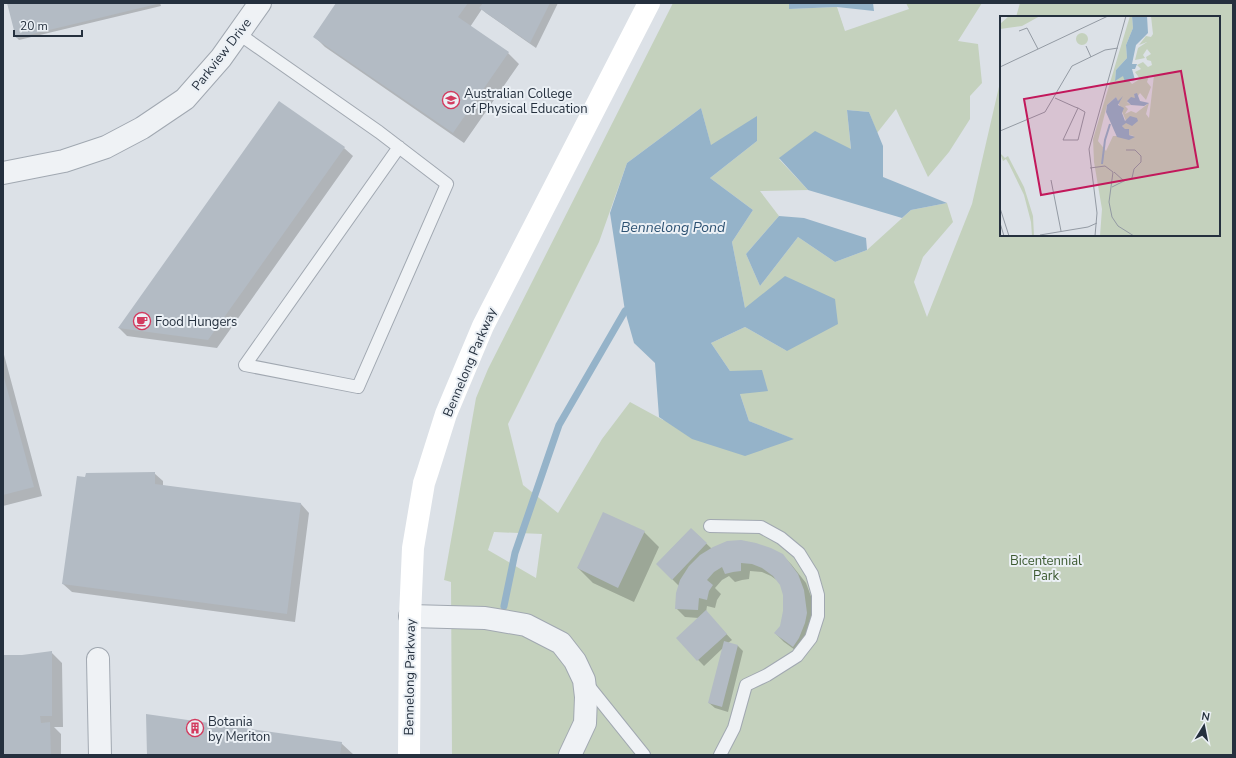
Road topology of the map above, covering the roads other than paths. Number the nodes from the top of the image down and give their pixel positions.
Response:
1 (260, 3) edge
2 (649, 3) edge
3 (239, 34) junction
4 (400, 147) junction
5 (3, 173) edge
6 (710, 526) dead end
7 (410, 616) junction
8 (98, 659) dead end
9 (584, 680) junction
10 (100, 755) edge
11 (409, 755) edge
12 (570, 755) edge
13 (644, 755) edge
14 (720, 755) edge

1 - 3 street, Parkview Drive
2 - 7 street, Bennelong Parkway
3 - 4 lane
3 - 5 street, Parkview Drive
4 - 4 lane
6 - 14 lane
7 - 9 street
7 - 11 street, Bennelong Parkway
8 - 10 street
9 - 12 street
9 - 13 lane

